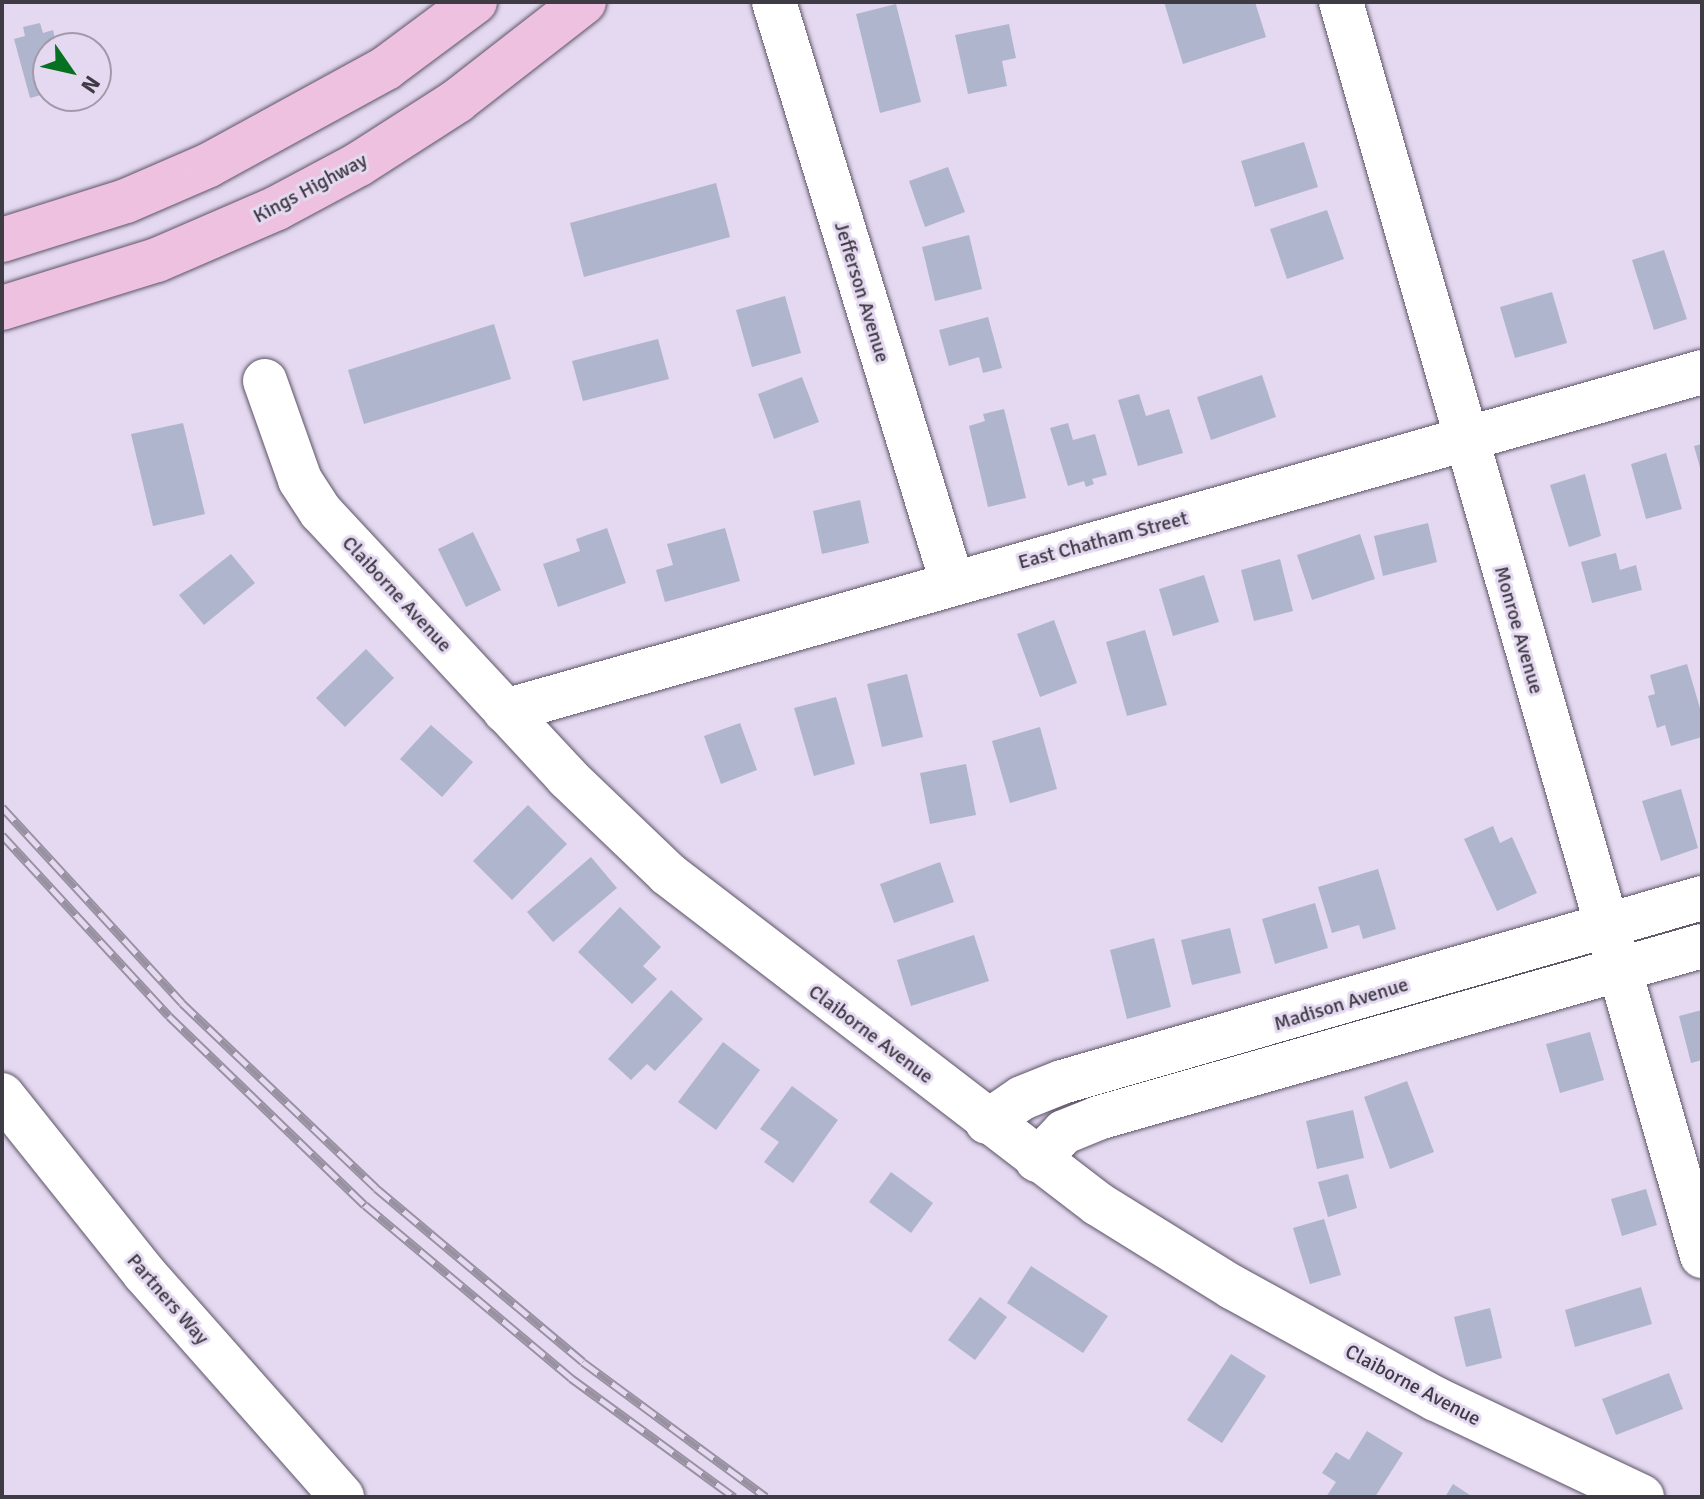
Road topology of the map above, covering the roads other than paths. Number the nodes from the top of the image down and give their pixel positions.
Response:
1 (475, 2) edge
2 (584, 2) edge
3 (774, 2) edge
4 (1341, 2) edge
5 (2, 240) edge
6 (2, 308) edge
7 (1702, 372) edge
8 (265, 381) dead end
9 (1463, 439) junction
10 (952, 582) junction
11 (505, 711) junction
12 (1702, 898) edge
13 (1606, 925) junction
14 (1702, 946) edge
15 (1618, 971) junction
16 (2, 1095) edge
17 (987, 1122) junction
18 (1037, 1160) junction
19 (1702, 1256) edge
20 (342, 1497) edge
21 (1642, 1497) edge

1 - 5 main road
2 - 6 main road, Kings Highway
3 - 10 street, Jefferson Avenue
4 - 9 street, Monroe Avenue
7 - 9 street, East Chatham Street
8 - 11 street, Claiborne Avenue
9 - 10 street, East Chatham Street
9 - 13 street, Monroe Avenue
10 - 11 street, East Chatham Street
11 - 17 street, Claiborne Avenue
12 - 13 street, Madison Avenue
13 - 15 street, Monroe Avenue
13 - 17 street, Madison Avenue
14 - 15 street, Madison Avenue
15 - 18 street, Madison Avenue
15 - 19 street, Monroe Avenue
16 - 20 street, Partners Way
17 - 18 street, Claiborne Avenue
18 - 21 street, Claiborne Avenue

